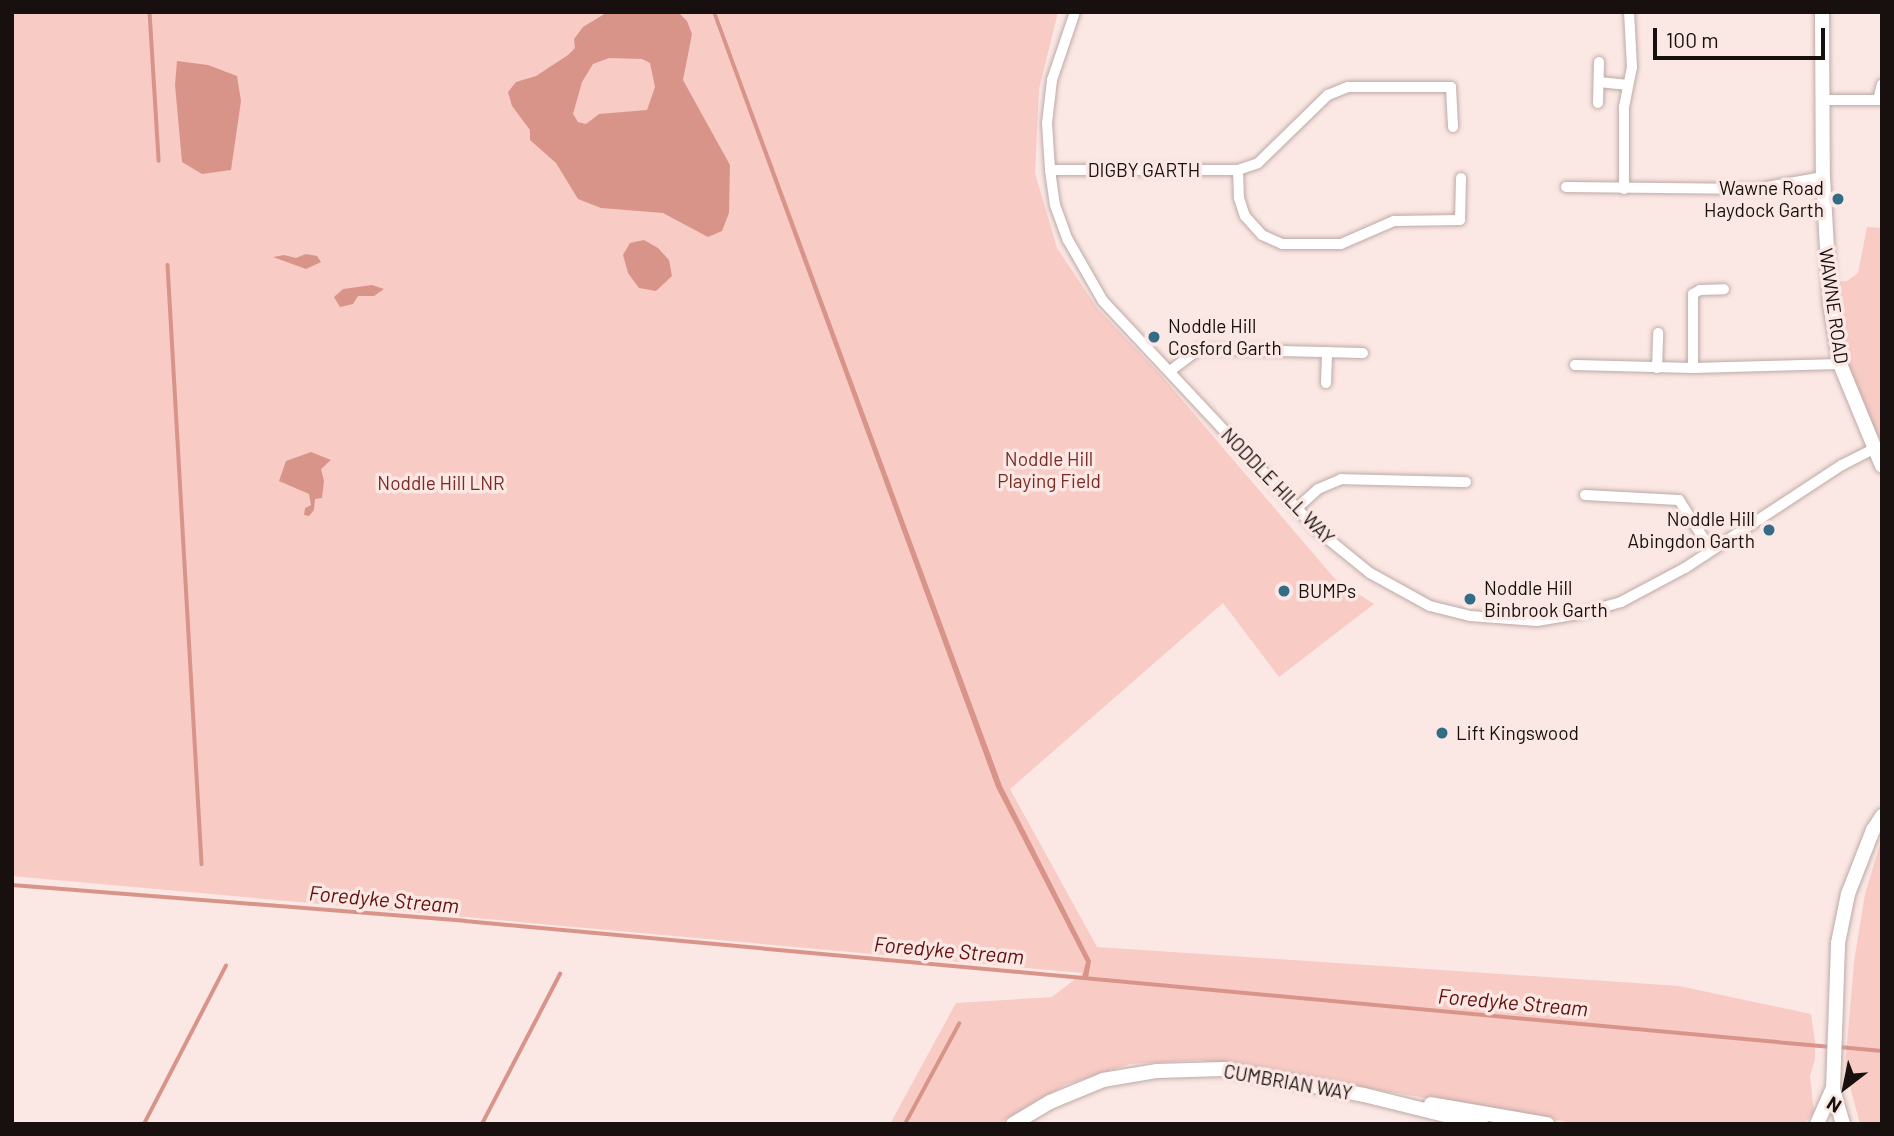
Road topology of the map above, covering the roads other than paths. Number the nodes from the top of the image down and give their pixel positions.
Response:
1 (1074, 12) edge
2 (1629, 12) edge
3 (1822, 12) edge
4 (1599, 62) dead end
5 (1599, 82) junction
6 (1882, 84) edge
7 (1628, 85) junction
8 (1824, 100) junction
9 (1880, 100) edge
10 (1598, 103) dead end
11 (1453, 127) dead end
12 (1050, 170) junction
13 (1238, 170) junction
14 (1823, 177) junction
15 (1461, 178) dead end
16 (1566, 187) dead end
17 (1624, 188) junction
18 (1724, 289) dead end
19 (1658, 333) dead end
20 (1327, 352) junction
21 (1363, 352) dead end
22 (1840, 363) junction
23 (1575, 365) dead end
24 (1657, 368) junction
25 (1693, 369) junction
26 (1170, 371) junction
27 (1326, 383) dead end
28 (1873, 449) junction
29 (1882, 466) edge
30 (1466, 482) dead end
31 (1585, 495) dead end
32 (1297, 508) junction
33 (1711, 550) junction
34 (1882, 816) edge
35 (1833, 1089) junction
36 (1364, 1095) junction
37 (1013, 1124) edge
38 (1481, 1124) edge
39 (1547, 1124) edge
40 (1818, 1124) edge
41 (1843, 1124) edge

1 - 12 street, NODDLE HILL WAY
2 - 7 street
3 - 8 street, WAWNE ROAD
4 - 5 street
5 - 7 street
5 - 10 street
6 - 9 street
7 - 17 street
8 - 9 street
8 - 14 street, WAWNE ROAD
11 - 13 street, DIGBY GARTH
12 - 13 street, DIGBY GARTH
12 - 26 street, NODDLE HILL WAY
13 - 15 street
14 - 17 street
14 - 22 street, WAWNE ROAD
16 - 17 street
18 - 25 street
19 - 24 street
20 - 21 street
20 - 26 street
20 - 27 street
22 - 25 street
22 - 28 street, WAWNE ROAD
23 - 24 street
24 - 25 street
26 - 32 street, NODDLE HILL WAY
28 - 29 street, WAWNE ROAD
28 - 33 street, NODDLE HILL WAY
30 - 32 street
31 - 33 street
32 - 33 street, NODDLE HILL WAY
34 - 35 street
35 - 40 street
35 - 41 street
36 - 37 street, CUMBRIAN WAY
36 - 38 street, CUMBRIAN WAY
36 - 39 street, CUMBRIAN WAY

